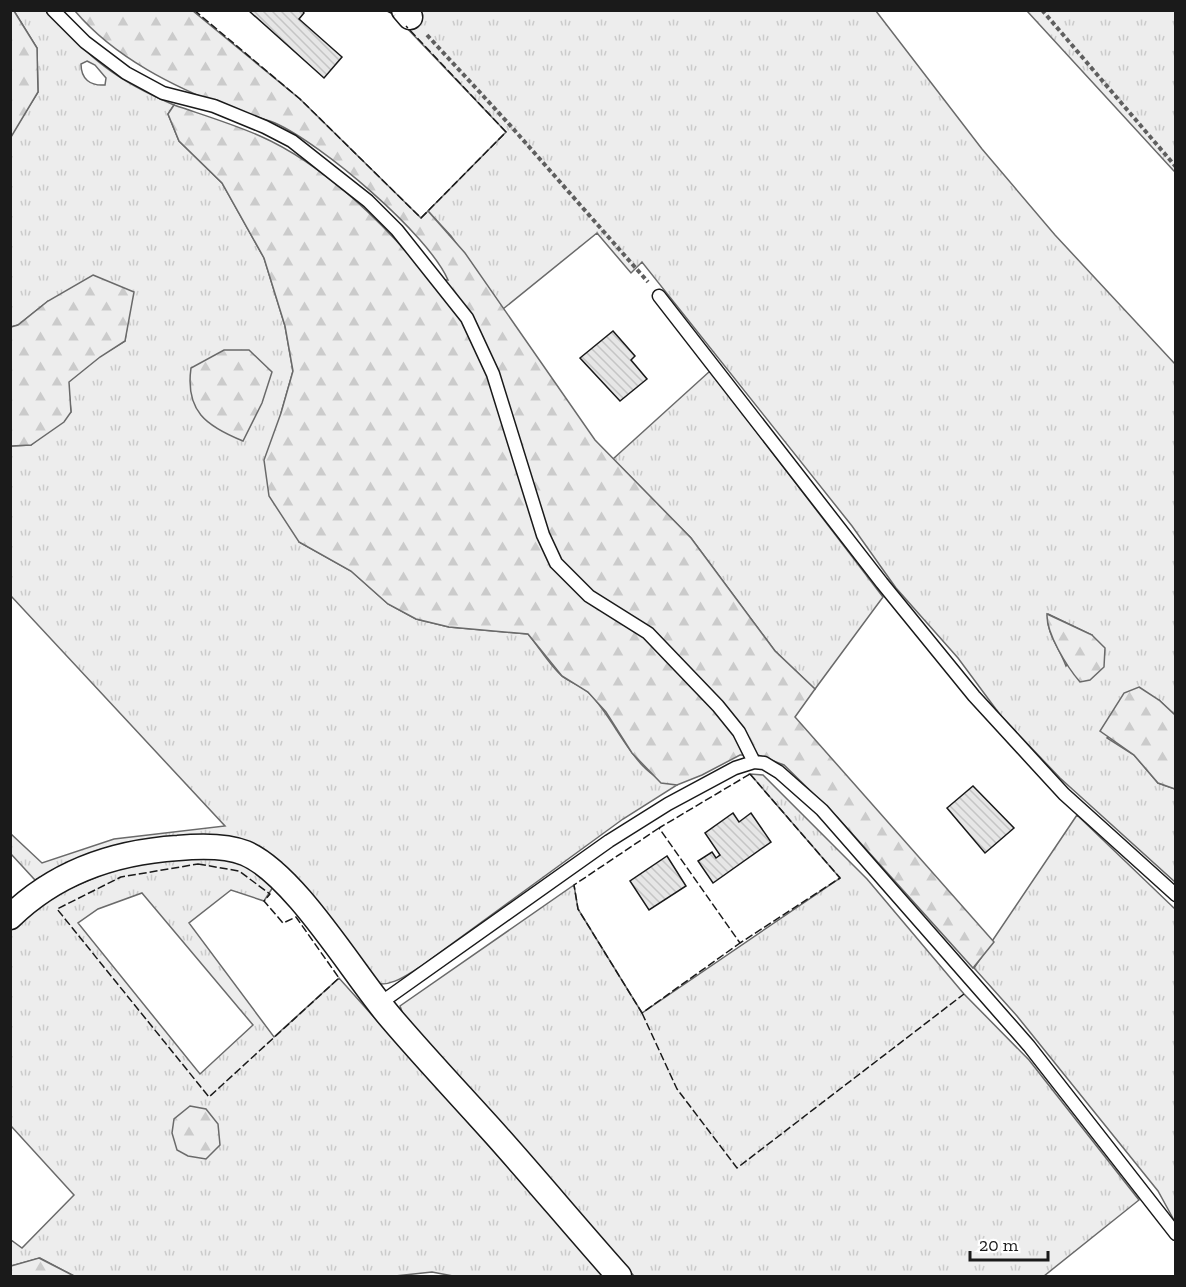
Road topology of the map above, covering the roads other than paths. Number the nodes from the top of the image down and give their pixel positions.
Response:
1 (53, 10) edge
2 (659, 296) road end
3 (754, 762) junction
4 (1176, 896) edge
5 (10, 917) edge
6 (379, 1004) junction
7 (1176, 1234) edge
8 (619, 1276) edge

1 - 3 lane
2 - 4 lane
3 - 6 lane
3 - 7 lane
5 - 6 street
6 - 8 street

